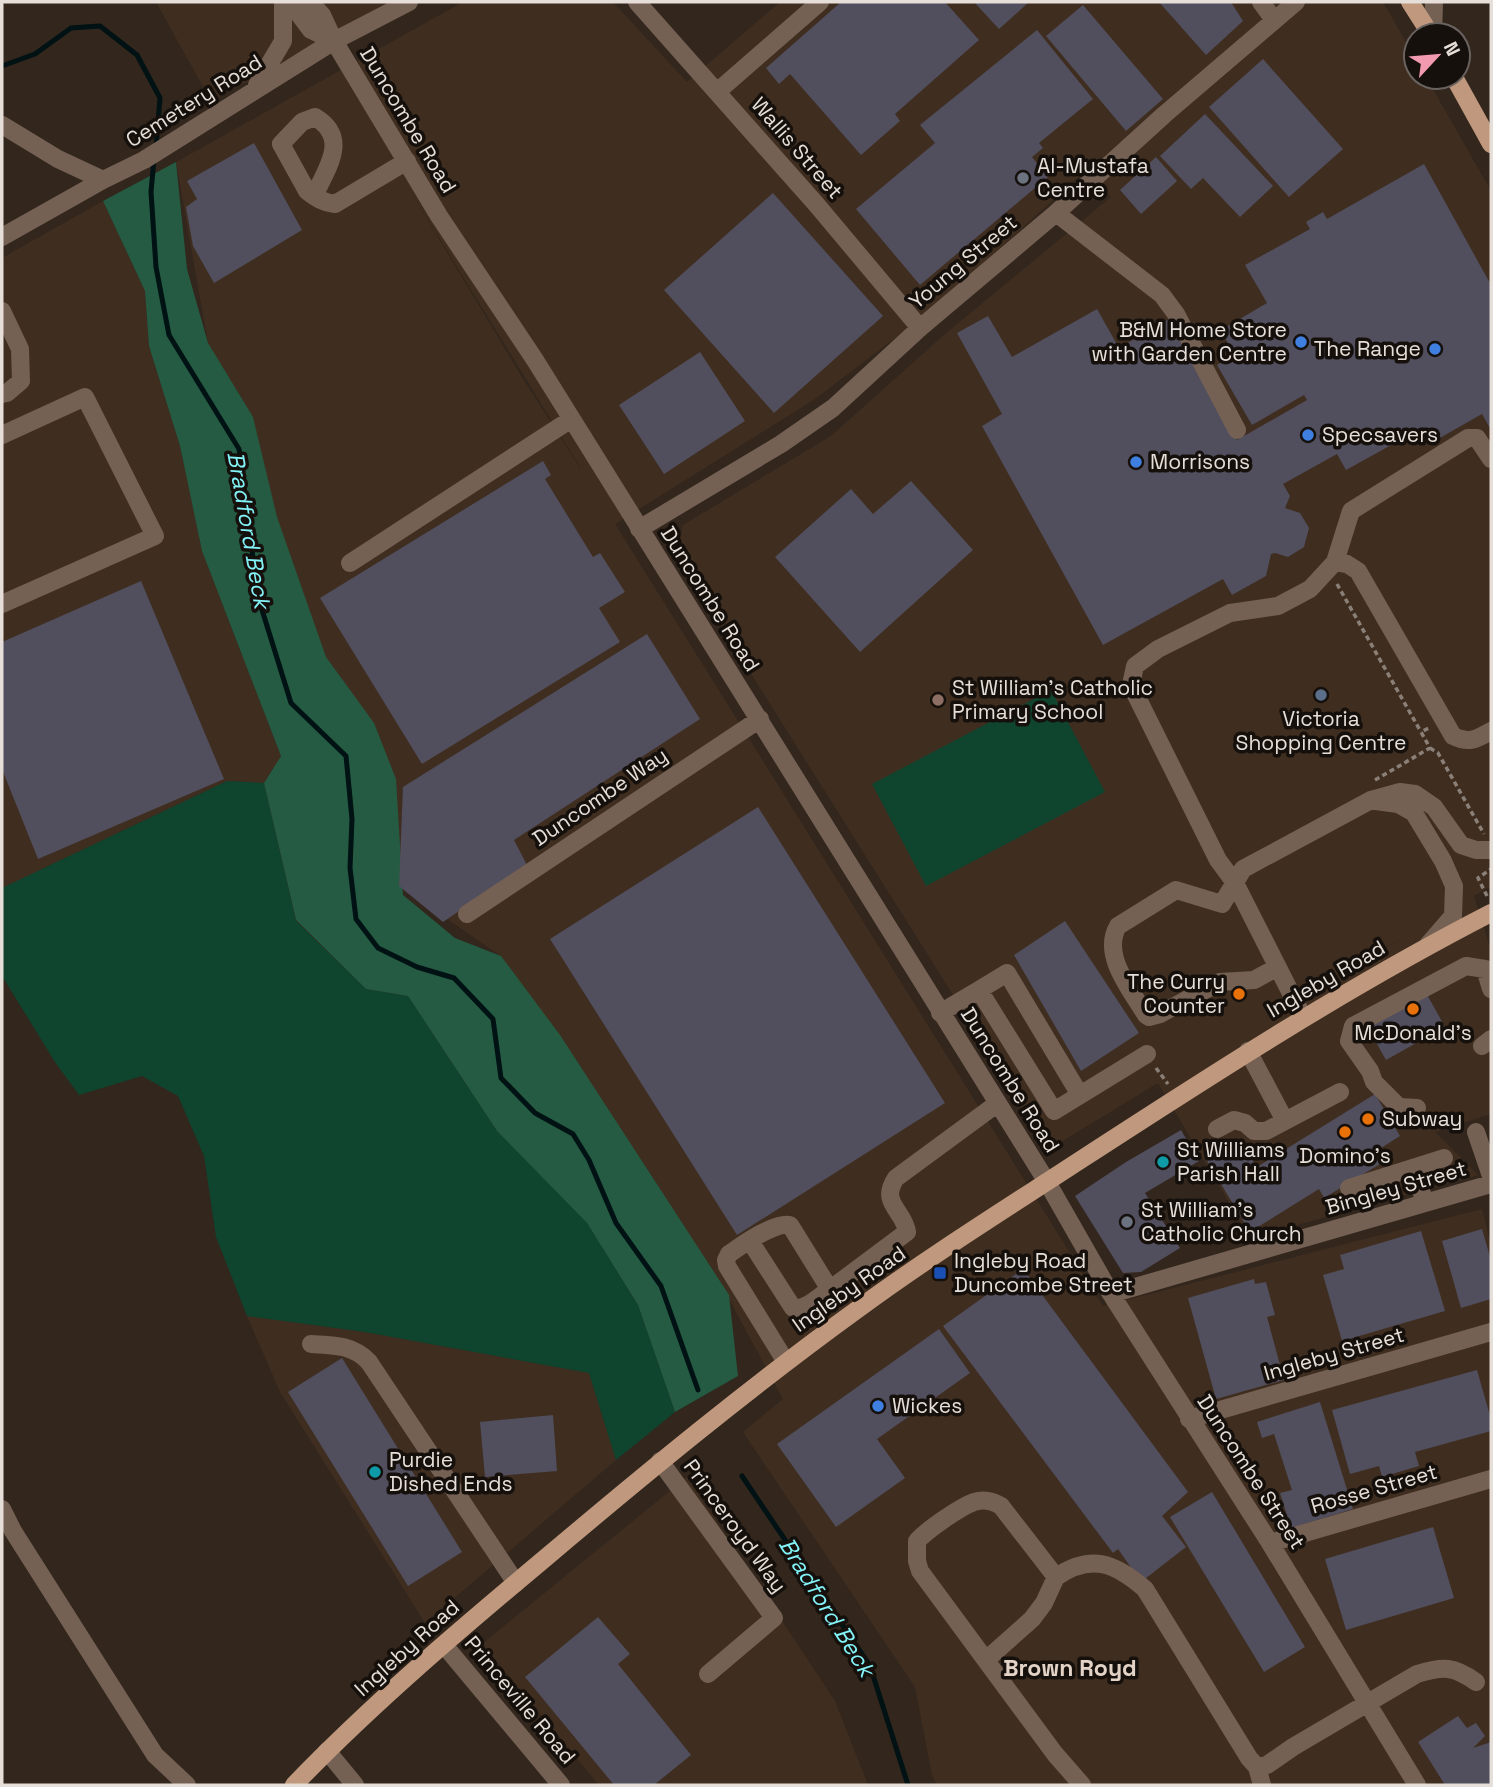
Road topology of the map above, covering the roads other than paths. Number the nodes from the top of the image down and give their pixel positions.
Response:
1 (283, 2) edge
2 (289, 2) edge
3 (310, 2) edge
4 (409, 2) edge
5 (637, 2) edge
6 (820, 2) edge
7 (1261, 2) edge
8 (1296, 2) edge
9 (1410, 2) edge
10 (1434, 2) edge
11 (1274, 20) junction
12 (1423, 21) edge
13 (1433, 21) edge
14 (334, 41) junction
15 (254, 91) junction
16 (718, 91) junction
17 (1463, 91) edge
18 (2, 125) edge
19 (1488, 131) edge
20 (407, 160) junction
21 (103, 180) junction
22 (314, 196) dead end
23 (1056, 213) junction
24 (2, 237) edge
25 (2, 311) edge
26 (920, 328) junction
27 (2, 394) edge
28 (570, 420) junction
29 (1237, 430) dead end
30 (2, 435) edge
31 (1491, 459) edge
32 (639, 529) junction
33 (350, 563) dead end
34 (1330, 568) junction
35 (2, 604) edge
36 (760, 719) junction
37 (1491, 731) edge
38 (1371, 800) junction
39 (1491, 850) edge
40 (1235, 883) junction
41 (467, 914) dead end
42 (1491, 914) edge
43 (1428, 945) junction
44 (1276, 968) junction
45 (1491, 989) edge
46 (979, 990) junction
47 (940, 1013) junction
48 (1303, 1017) junction
49 (1248, 1051) junction
50 (1147, 1054) road end
51 (1340, 1092) dead end
52 (1080, 1096) junction
53 (998, 1103) junction
54 (1417, 1108) dead end
55 (1285, 1121) junction
56 (1217, 1129) dead end
57 (1476, 1132) dead end
58 (1444, 1158) dead end
59 (1414, 1168) junction
60 (1491, 1176) edge
61 (1047, 1182) junction
62 (1491, 1184) edge
63 (1349, 1188) dead end
64 (1425, 1203) junction
65 (750, 1241) junction
66 (831, 1288) junction
67 (1111, 1294) junction
68 (1491, 1332) edge
69 (311, 1345) dead end
70 (786, 1362) junction
71 (1189, 1419) junction
72 (660, 1461) junction
73 (1491, 1479) edge
74 (2, 1509) edge
75 (1270, 1543) junction
76 (1056, 1577) junction
77 (516, 1583) junction
78 (444, 1645) junction
79 (986, 1660) junction
80 (708, 1674) dead end
81 (1476, 1682) dead end
82 (1368, 1702) junction
83 (327, 1751) junction
84 (1257, 1767) junction
85 (187, 1785) edge
86 (294, 1785) edge
87 (355, 1785) edge
88 (561, 1785) edge
89 (1082, 1785) edge
90 (1262, 1785) edge
91 (1417, 1785) edge

1 - 15 street
2 - 14 street
3 - 14 street, Duncombe Road
4 - 14 street, Cemetery Road
5 - 16 street, Wallis Street
6 - 16 street
7 - 11 street
8 - 11 street, Young Street
9 - 12 main road
10 - 13 street
11 - 23 street, Young Street
14 - 15 street, Cemetery Road
14 - 20 street, Duncombe Road
15 - 21 street, Cemetery Road
16 - 26 street, Wallis Street
17 - 19 main road
18 - 21 street
20 - 22 street
20 - 28 street, Duncombe Road
21 - 24 street, Cemetery Road
23 - 26 street, Young Street
23 - 29 street
25 - 27 street
26 - 32 street, Young Street
28 - 32 street, Duncombe Road
28 - 33 street
30 - 35 street
31 - 34 street
32 - 36 street, Duncombe Road
34 - 37 street
34 - 40 street
36 - 41 street, Duncombe Way
36 - 47 street, Duncombe Road
38 - 39 street
38 - 40 street
38 - 43 street
40 - 44 street
40 - 44 street
42 - 43 main road, Ingleby Road
43 - 48 main road, Ingleby Road
44 - 48 street
45 - 54 street
46 - 47 street
46 - 52 street
46 - 52 street
47 - 53 street, Duncombe Road
48 - 49 main road, Ingleby Road
49 - 55 street
49 - 61 main road, Ingleby Road
50 - 52 street
51 - 55 street
53 - 61 street, Duncombe Road
53 - 66 street
55 - 56 street
57 - 60 street
58 - 59 street
59 - 63 street
59 - 64 street
61 - 67 street, Duncombe Street
61 - 70 main road, Ingleby Road
62 - 64 street, Bingley Street
64 - 67 street, Bingley Street
65 - 66 street
65 - 66 street
65 - 70 street
67 - 71 street, Duncombe Street
68 - 71 street, Ingleby Street
69 - 77 street
70 - 72 main road, Ingleby Road
71 - 75 street, Duncombe Street
72 - 77 main road, Ingleby Road
72 - 80 street, Princeroyd Way
73 - 75 street, Rosse Street
74 - 85 street
75 - 82 street, Duncombe Street
76 - 79 street
76 - 79 street
76 - 84 street
77 - 78 main road, Ingleby Road
78 - 83 main road, Ingleby Road
78 - 88 street, Princeville Road
79 - 89 street
81 - 82 street
82 - 84 street
82 - 91 street, Duncombe Street
83 - 86 main road, Ingleby Road
83 - 87 street
84 - 90 street

